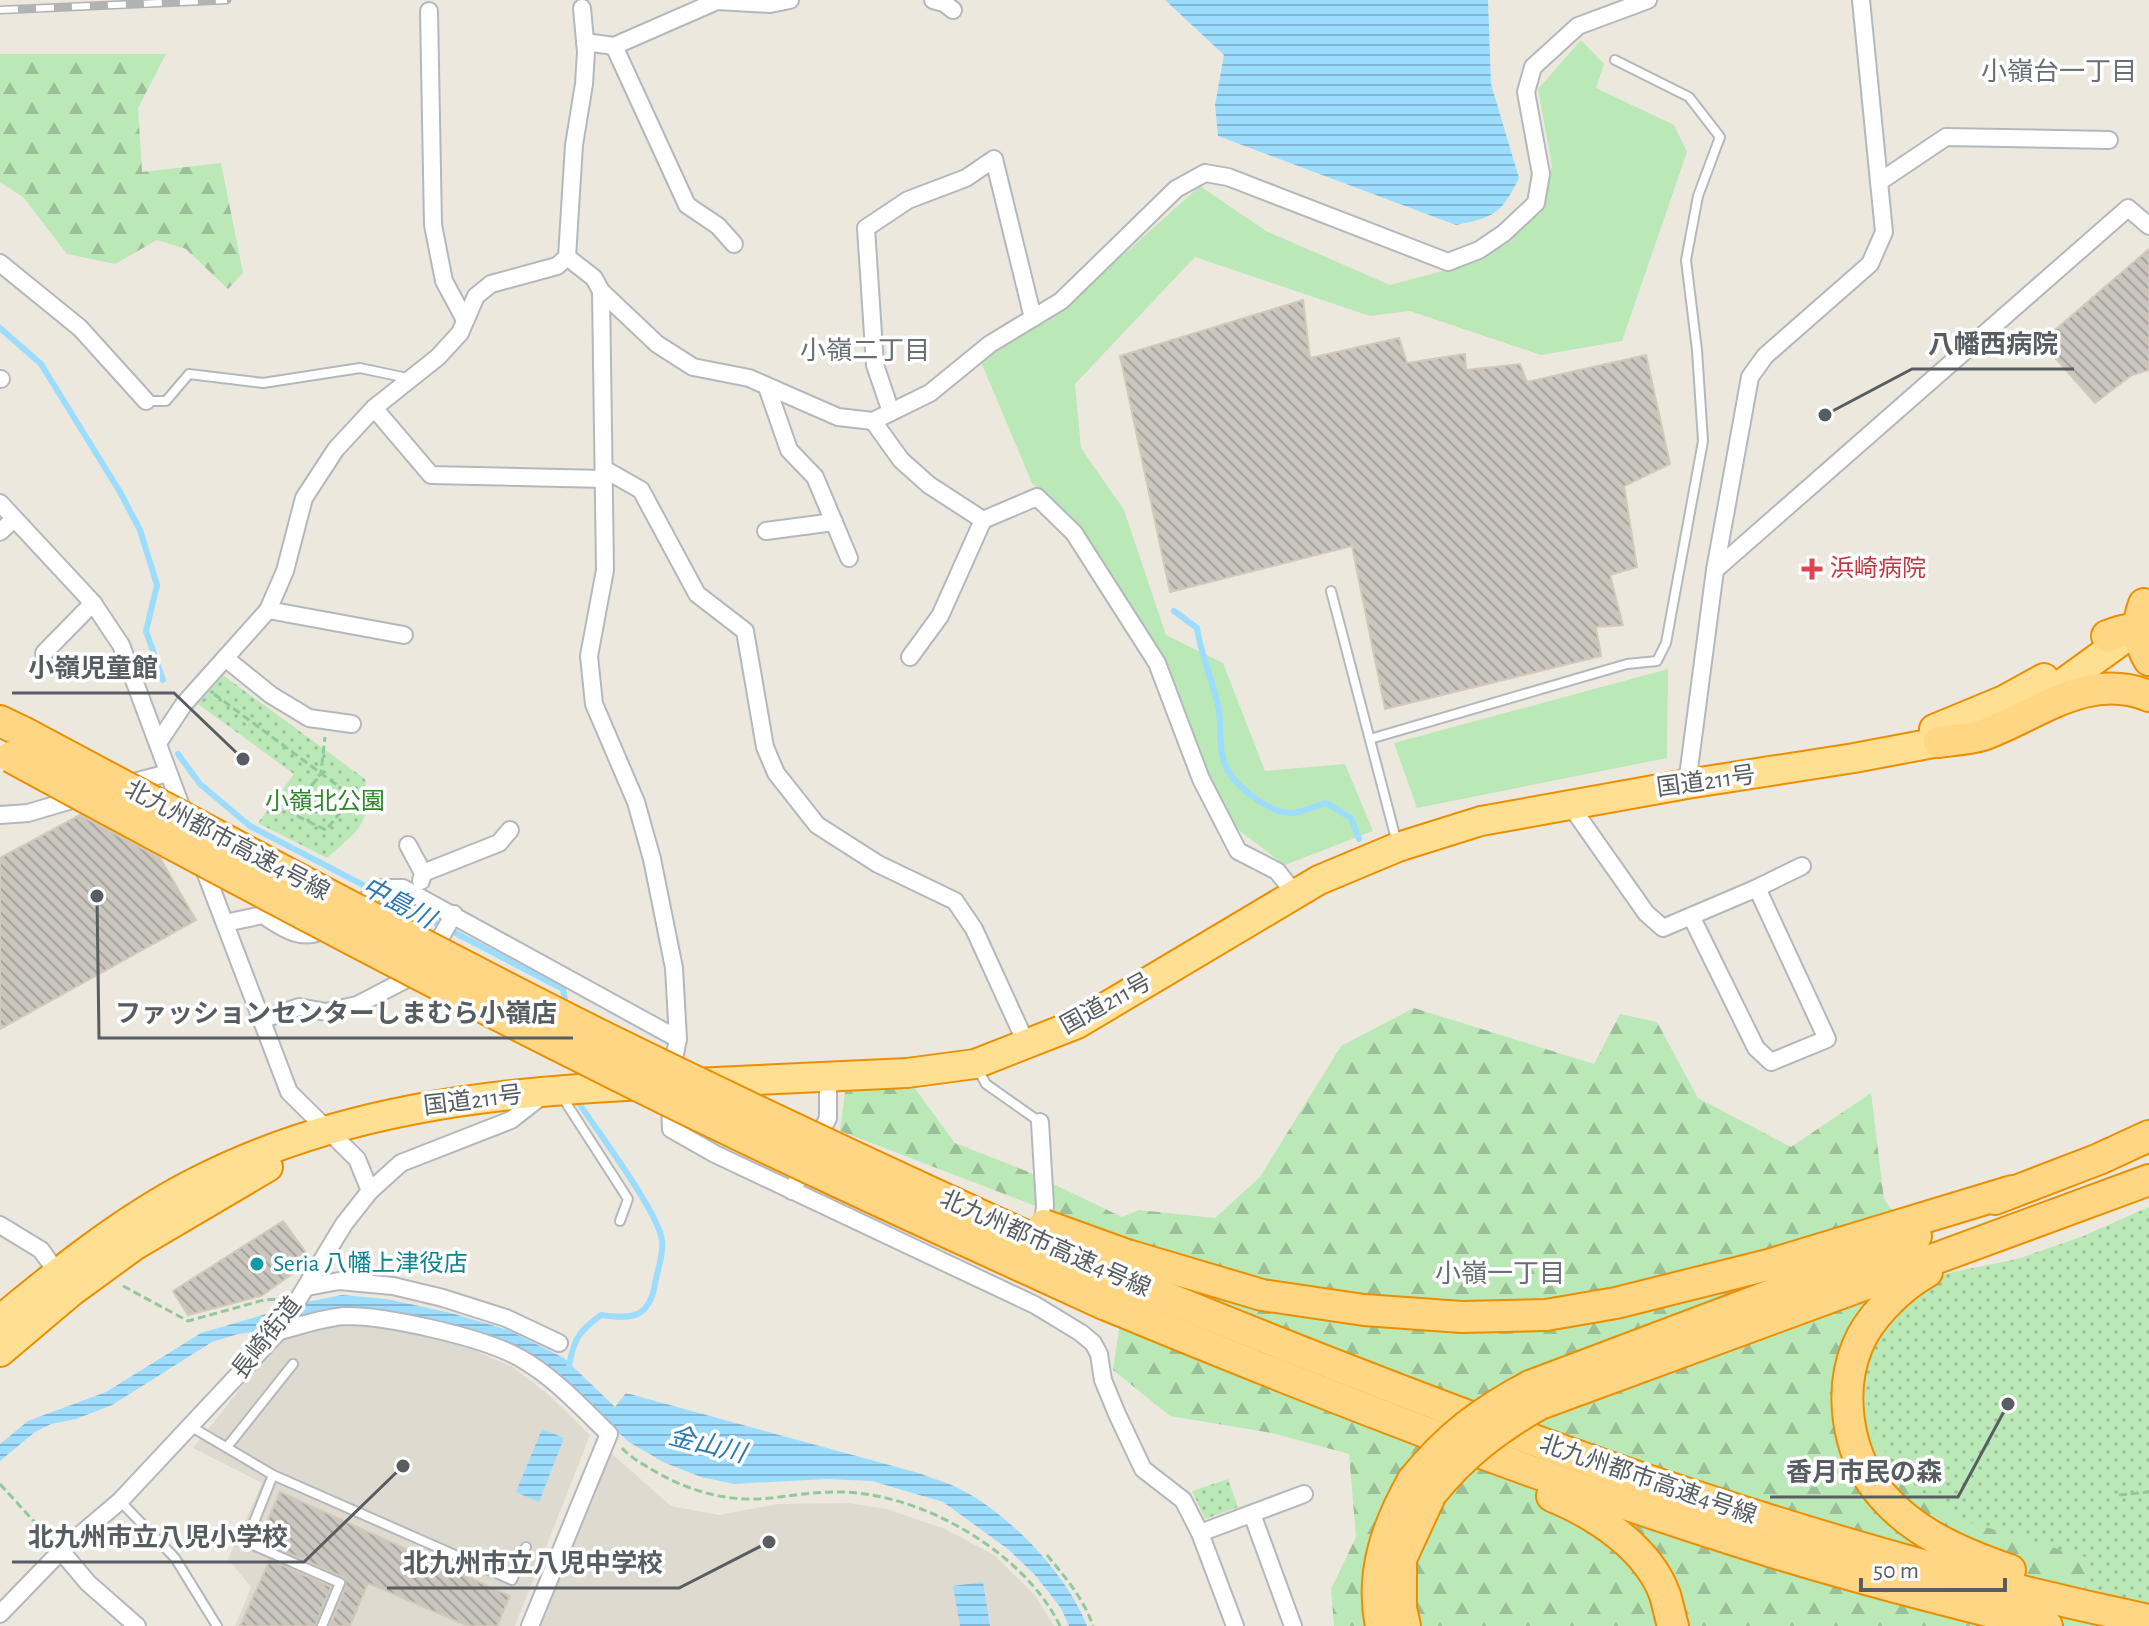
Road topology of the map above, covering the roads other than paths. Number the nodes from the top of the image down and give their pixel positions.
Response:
1 (790, 0) edge
2 (933, 0) edge
3 (1648, 0) edge
4 (1861, 0) edge
5 (582, 8) dead end
6 (953, 10) dead end
7 (429, 11) dead end
8 (585, 42) junction
9 (614, 46) junction
10 (1615, 60) dead end
11 (2109, 140) dead end
12 (1879, 182) junction
13 (2149, 226) edge
14 (734, 244) dead end
15 (567, 257) junction
16 (0, 263) edge
17 (601, 291) junction
18 (1033, 318) junction
19 (465, 320) junction
20 (412, 379) junction
21 (767, 387) junction
22 (146, 401) joint
23 (374, 408) junction
24 (891, 412) junction
25 (873, 421) junction
26 (604, 474) junction
27 (0, 503) edge
28 (14, 519) junction
29 (983, 520) junction
30 (834, 522) junction
31 (766, 531) dead end
32 (0, 532) edge
33 (849, 558) dead end
34 (1715, 570) junction
35 (1331, 591) dead end
36 (93, 603) junction
37 (268, 610) junction
38 (2146, 617) edge
39 (404, 635) dead end
40 (2107, 636) joint
41 (44, 653) dead end
42 (910, 657) dead end
43 (225, 658) junction
44 (2149, 660) edge
45 (2149, 696) edge
46 (352, 724) dead end
47 (1370, 739) junction
48 (9, 740) edge
49 (1939, 742) junction
50 (158, 743) junction
51 (1854, 758) junction
52 (168, 773) junction
53 (1687, 784) junction
54 (1570, 805) junction
55 (0, 815) edge
56 (510, 830) dead end
57 (408, 845) dead end
58 (1398, 847) junction
59 (1802, 866) dead end
60 (423, 873) junction
61 (1757, 888) junction
62 (418, 894) junction
63 (1295, 894) junction
64 (453, 916) junction
65 (1691, 916) junction
66 (225, 923) junction
67 (261, 1020) junction
68 (678, 1039) junction
69 (1027, 1045) junction
70 (975, 1064) junction
71 (828, 1077) junction
72 (669, 1084) junction
73 (553, 1091) junction
74 (1040, 1122) joint
75 (326, 1131) junction
76 (2149, 1136) edge
77 (2149, 1144) edge
78 (2099, 1159) junction
79 (2149, 1180) edge
80 (370, 1191) junction
81 (792, 1191) junction
82 (2012, 1191) junction
83 (620, 1221) dead end
84 (0, 1225) edge
85 (2004, 1234) junction
86 (1116, 1279) junction
87 (64, 1282) junction
88 (303, 1292) junction
89 (1035, 1305) junction
90 (0, 1320) edge
91 (279, 1331) junction
92 (559, 1343) dead end
93 (0, 1352) edge
94 (293, 1364) dead end
95 (1535, 1395) junction
96 (190, 1426) junction
97 (227, 1447) junction
98 (273, 1475) junction
99 (1422, 1487) junction
100 (1304, 1494) dead end
101 (120, 1501) junction
102 (1252, 1514) junction
103 (1200, 1533) junction
104 (526, 1547) dead end
105 (61, 1551) junction
106 (2149, 1604) edge
107 (0, 1614) edge
108 (2149, 1620) edge
109 (137, 1626) edge
110 (217, 1626) edge
111 (322, 1626) edge
112 (530, 1626) edge
113 (1235, 1626) edge
114 (1293, 1626) edge
115 (1381, 1626) edge
116 (1405, 1626) edge
117 (1673, 1626) edge
118 (2047, 1626) edge

1 - 9 street
2 - 6 street
3 - 18 street
4 - 12 street
5 - 8 street
7 - 19 street
8 - 9 street
8 - 15 street
9 - 14 street
10 - 47 lane
11 - 12 street
12 - 34 street
13 - 34 street
15 - 17 street
15 - 19 street
16 - 22 street
17 - 21 street
17 - 26 street
18 - 24 street
18 - 24 street
19 - 20 street
20 - 22 lane
20 - 23 street
21 - 25 street
21 - 30 street
23 - 26 street
23 - 37 street
24 - 25 street
25 - 29 street
26 - 68 street
26 - 69 street
27 - 28 street
28 - 32 street
28 - 36 street
29 - 42 street
29 - 63 street
30 - 31 street
30 - 33 street
34 - 53 street
35 - 47 lane
36 - 41 street
36 - 50 street
37 - 39 street
37 - 43 street
38 - 40 highway
38 - 44 highway
38 - 49 highway, 国道211号
40 - 51 highway, 国道211号
43 - 46 street
43 - 50 street
45 - 49 highway
47 - 58 lane
48 - 86 highway, 北九州都市高速4号線, bridge
48 - 86 highway, 北九州都市高速4号線, bridge
49 - 51 highway, 国道211号
50 - 52 street
51 - 53 highway, 国道211号
52 - 55 street
52 - 66 street
53 - 54 highway, 国道211号
54 - 58 highway, 国道211号
54 - 65 street
56 - 60 street
57 - 60 street
58 - 63 highway, 国道211号
59 - 61 street
60 - 62 street
61 - 65 street
61 - 65 street
62 - 64 street
62 - 66 street
63 - 69 highway, 国道211号
64 - 67 street
64 - 68 street
66 - 67 street
67 - 75 street
68 - 72 street
69 - 70 highway, 国道211号
70 - 71 highway, 国道211号
70 - 74 lane
71 - 72 highway, 国道211号
71 - 81 street
72 - 73 highway, 国道211号
72 - 81 street
73 - 75 highway, 国道211号
73 - 80 street, 長崎街道
73 - 83 lane
74 - 89 street
75 - 80 street
75 - 87 highway, 国道211号
75 - 87 highway, 国道211号
76 - 78 highway
77 - 78 highway
78 - 82 highway
79 - 85 highway
80 - 88 street, 長崎街道
81 - 89 street
82 - 86 highway
82 - 95 highway
84 - 87 street
85 - 95 highway
85 - 106 highway
86 - 108 highway, 北九州都市高速4号線
86 - 117 highway
86 - 118 highway, 北九州都市高速4号線
87 - 90 highway, 国道211号
87 - 93 highway, 国道211号
88 - 91 street, 長崎街道
88 - 92 street
89 - 103 street
91 - 96 street, 長崎街道
91 - 112 street
94 - 97 lane
95 - 99 highway, bridge
96 - 97 lane
96 - 101 street, 長崎街道
97 - 98 lane
98 - 104 lane
98 - 111 lane
99 - 115 highway
99 - 116 highway
100 - 102 street
101 - 105 street, 長崎街道
101 - 110 lane
102 - 103 street
102 - 114 street
103 - 113 street
105 - 107 street, 長崎街道
105 - 109 street

